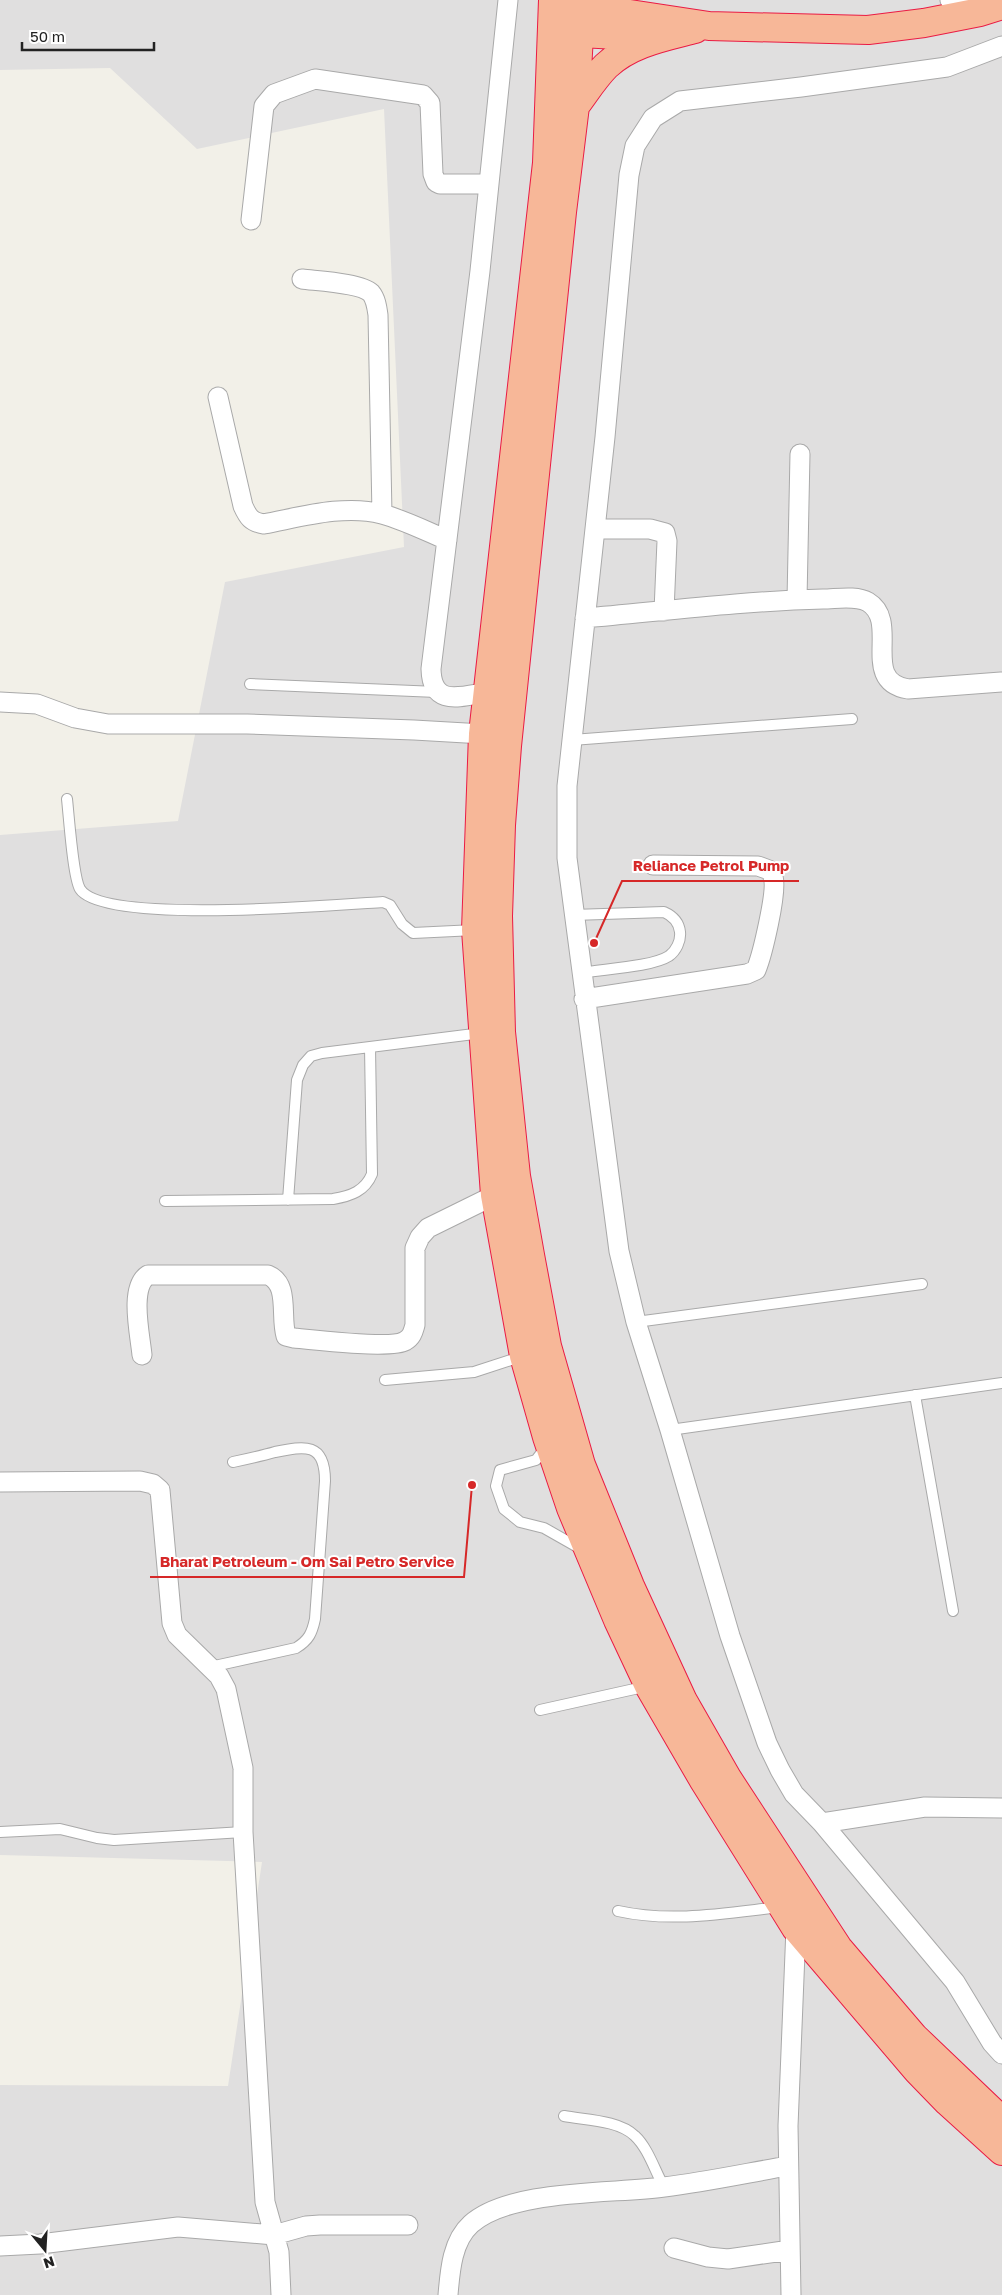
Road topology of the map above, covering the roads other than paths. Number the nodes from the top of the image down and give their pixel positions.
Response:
1 (508, 0) edge
2 (648, 0) edge
3 (950, 0) edge
4 (553, 1) edge
5 (580, 3) edge
6 (991, 9) edge
7 (708, 26) junction
8 (552, 32) junction
9 (578, 34) junction
10 (1002, 46) edge
11 (575, 106) junction
12 (489, 184) junction
13 (251, 220) dead end
14 (302, 279) dead end
15 (218, 397) dead end
16 (800, 454) dead end
17 (382, 514) junction
18 (595, 529) junction
19 (447, 540) junction
20 (797, 600) junction
21 (664, 611) junction
22 (584, 618) junction
23 (1001, 682) edge
24 (250, 684) dead end
25 (437, 692) junction
26 (489, 692) junction
27 (0, 702) edge
28 (852, 719) dead end
29 (483, 734) junction
30 (572, 740) junction
31 (67, 799) dead end
32 (653, 865) dead end
33 (573, 914) junction
34 (476, 930) junction
35 (581, 973) junction
36 (584, 999) junction
37 (482, 1033) junction
38 (370, 1047) junction
39 (495, 1194) junction
40 (288, 1200) junction
41 (166, 1201) dead end
42 (922, 1284) dead end
43 (636, 1322) junction
44 (142, 1355) dead end
45 (524, 1356) junction
46 (385, 1380) dead end
47 (1002, 1383) edge
48 (914, 1395) junction
49 (670, 1430) junction
50 (549, 1444) junction
51 (233, 1462) dead end
52 (0, 1482) edge
53 (591, 1554) junction
54 (953, 1611) dead end
55 (210, 1667) junction
56 (648, 1686) junction
57 (540, 1710) dead end
58 (1002, 1808) edge
59 (822, 1823) junction
60 (0, 1832) edge
61 (243, 1832) junction
62 (618, 1911) dead end
63 (790, 1917) junction
64 (1002, 2054) edge
65 (564, 2116) dead end
66 (1002, 2121) edge
67 (1002, 2151) edge
68 (788, 2166) junction
69 (664, 2187) junction
70 (408, 2225) dead end
71 (274, 2235) junction
72 (0, 2246) edge
73 (674, 2248) dead end
74 (790, 2250) junction
75 (281, 2295) edge
76 (448, 2295) edge
77 (791, 2295) edge

1 - 12 street
2 - 7 highway
3 - 6 street
4 - 5 highway
4 - 8 highway
5 - 7 highway
5 - 9 highway
6 - 7 highway
7 - 9 highway
7 - 11 highway
8 - 9 highway
8 - 26 highway
9 - 11 highway
10 - 18 street
11 - 66 highway
12 - 13 street
12 - 19 street
14 - 17 street
15 - 17 street
16 - 20 street
17 - 19 street
18 - 21 street
18 - 22 street
19 - 25 street
20 - 21 street
20 - 23 street
21 - 22 street
22 - 30 street
24 - 25 lane
25 - 26 street
26 - 29 highway
27 - 29 street
28 - 30 lane
29 - 34 highway
30 - 33 street
31 - 34 lane
32 - 36 street
33 - 35 street
33 - 35 lane
34 - 37 highway
35 - 36 street
36 - 43 street
37 - 38 lane
37 - 39 highway
38 - 40 lane
38 - 40 lane
39 - 44 street
39 - 45 highway
40 - 41 lane
42 - 43 lane
43 - 49 street
45 - 46 lane
45 - 50 highway
47 - 48 lane
48 - 49 lane
48 - 54 lane
49 - 59 street
50 - 53 highway
50 - 53 lane
51 - 55 lane
52 - 55 street
53 - 56 highway
55 - 61 street
56 - 57 lane
56 - 63 highway
58 - 59 street
59 - 64 street
60 - 61 lane
61 - 71 street
62 - 63 lane
63 - 67 highway
63 - 68 street
65 - 69 lane
68 - 69 street
68 - 74 street
69 - 76 street
70 - 71 street
71 - 72 street
71 - 75 street
73 - 74 street
74 - 77 street

